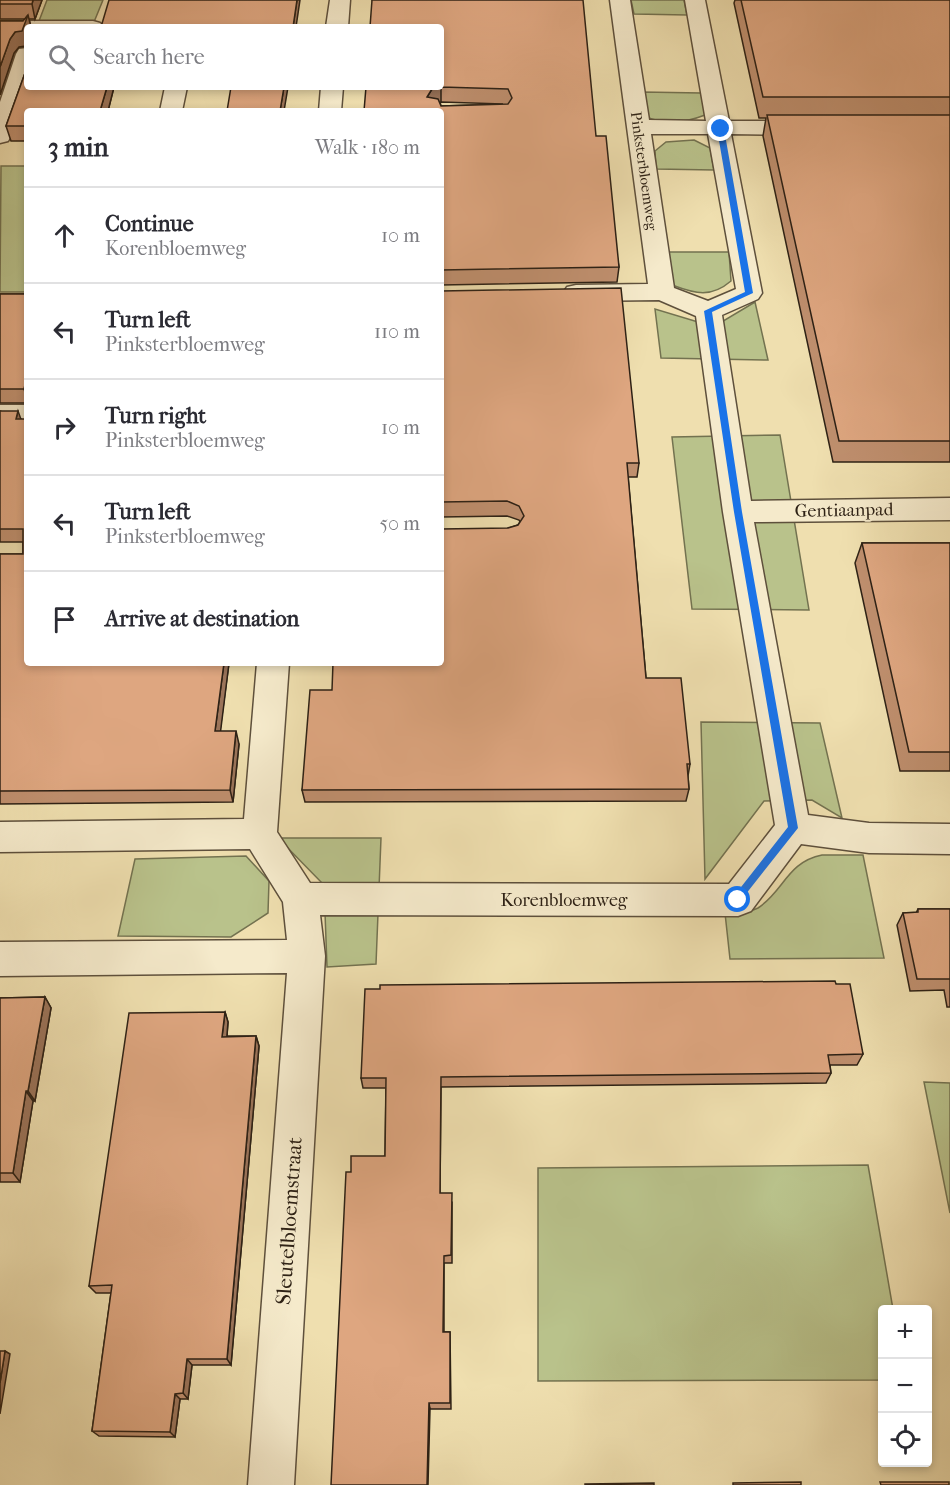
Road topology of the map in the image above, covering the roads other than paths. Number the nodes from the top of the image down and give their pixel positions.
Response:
1 (340, 0) edge
2 (621, 0) edge
3 (695, 0) edge
4 (337, 24) edge
5 (0, 27) edge
6 (24, 27) edge
7 (24, 63) edge
8 (176, 90) edge
9 (333, 90) edge
10 (172, 108) edge
11 (330, 108) edge
12 (637, 128) junction
13 (831, 128) edge
14 (721, 129) junction
15 (0, 136) edge
16 (662, 292) junction
17 (550, 293) edge
18 (708, 311) junction
19 (0, 414) edge
20 (24, 414) edge
21 (950, 509) edge
22 (738, 512) junction
23 (273, 666) edge
24 (793, 828) junction
25 (260, 834) junction
26 (0, 837) edge
27 (950, 838) edge
28 (300, 899) junction
29 (307, 957) junction
30 (0, 960) edge
31 (270, 1485) edge

1 - 4 street
2 - 12 street, Pinksterbloemweg
3 - 14 street
5 - 6 street
7 - 15 street
8 - 10 street
9 - 11 street
12 - 14 street
12 - 16 street, Pinksterbloemweg
13 - 14 street
14 - 18 street
16 - 17 street
16 - 18 street
18 - 22 street
19 - 20 street
21 - 22 street, Gentiaanpad
22 - 24 street
23 - 25 street
24 - 27 street
24 - 28 street, Korenbloemweg
25 - 26 street
25 - 28 street
28 - 29 street
29 - 30 street
29 - 31 street, Sleutelbloemstraat

